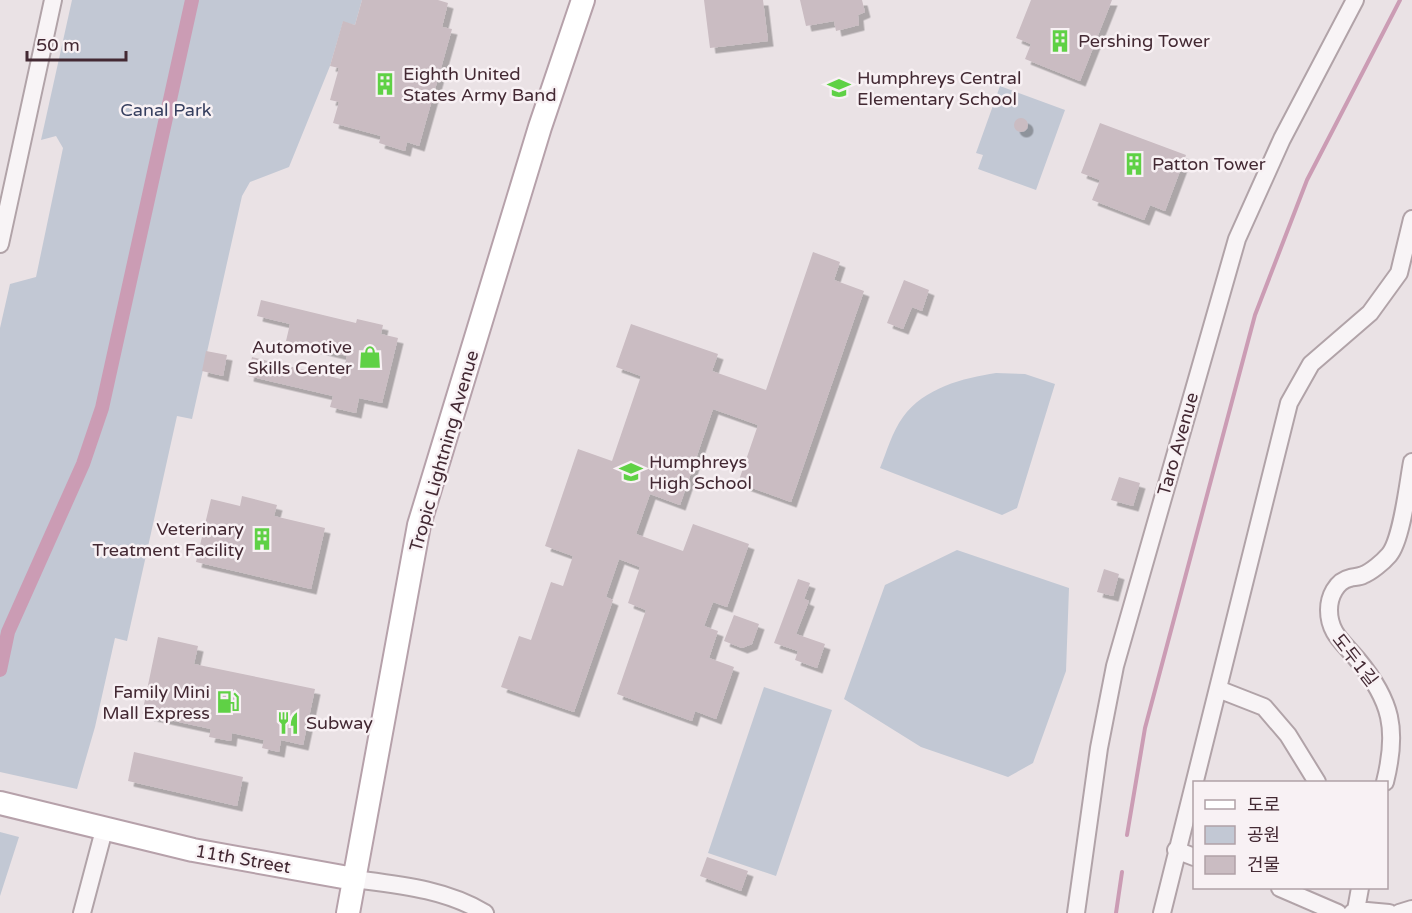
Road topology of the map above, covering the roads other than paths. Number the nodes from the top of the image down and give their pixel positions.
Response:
1 (53, 0) edge
2 (582, 0) edge
3 (1355, 0) edge
4 (1412, 219) edge
5 (0, 244) edge
6 (1405, 276) edge
7 (1412, 462) edge
8 (1218, 689) junction
9 (1194, 781) edge
10 (1316, 781) edge
11 (1386, 781) edge
12 (1193, 785) edge
13 (0, 803) edge
14 (104, 830) junction
15 (1176, 850) junction
16 (1193, 857) edge
17 (354, 879) junction
18 (1282, 889) edge
19 (1360, 889) edge
20 (1412, 909) edge
21 (1354, 911) edge
22 (82, 913) edge
23 (348, 913) edge
24 (485, 913) edge
25 (1076, 913) edge
26 (1162, 913) edge
27 (1338, 913) edge
28 (1389, 913) edge
29 (1399, 913) edge

1 - 5 street
2 - 17 main road, Tropic Lightning Avenue
3 - 25 street, Taro Avenue
4 - 6 street
6 - 8 street
7 - 11 street, 도두1길
8 - 9 street
8 - 10 street
12 - 15 street
13 - 14 main road, 11th Street
14 - 17 main road, 11th Street
14 - 22 street
15 - 16 street
15 - 26 street
17 - 23 main road, Tropic Lightning Avenue
17 - 24 street, 11th Street
18 - 27 street
19 - 21 street
20 - 29 street
21 - 28 street

